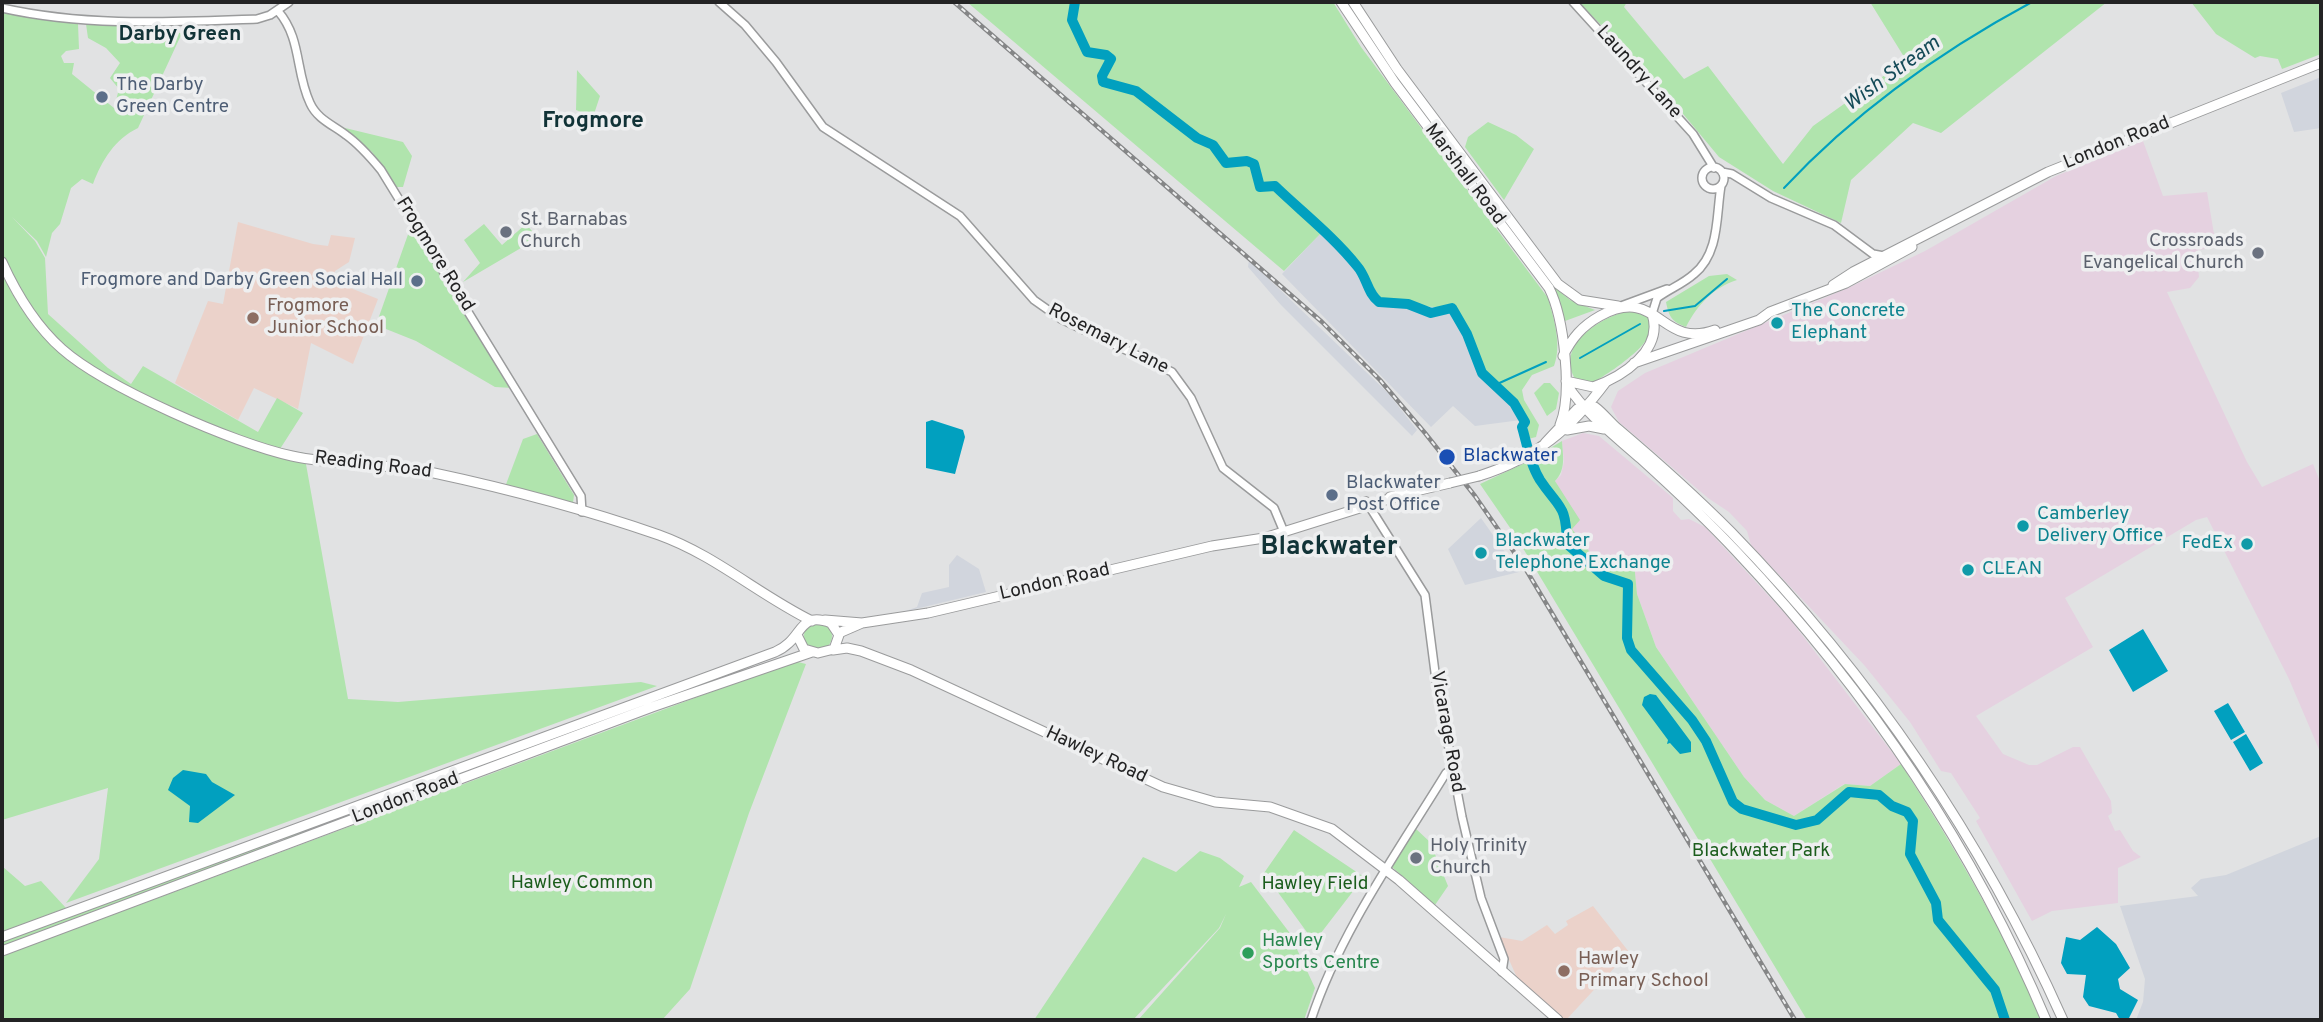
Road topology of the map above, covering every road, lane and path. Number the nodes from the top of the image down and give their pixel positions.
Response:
1 (289, 2) edge
2 (719, 2) edge
3 (1341, 2) edge
4 (1353, 2) edge
5 (1573, 2) edge
6 (2, 8) edge
7 (278, 11) junction
8 (2321, 63) edge
9 (1701, 147) junction
10 (1714, 168) junction
11 (1705, 171) junction
12 (1722, 172) junction
13 (1717, 187) junction
14 (1920, 240) junction
15 (1858, 242) junction
16 (1884, 256) junction
17 (2, 262) edge
18 (1872, 266) junction
19 (1671, 288) junction
20 (1620, 306) junction
21 (1770, 312) junction
22 (1652, 314) junction
23 (1563, 357) junction
24 (1634, 363) junction
25 (1609, 380) junction
26 (1566, 383) junction
27 (1585, 407) junction
28 (1604, 414) junction
29 (1563, 429) junction
30 (1606, 430) junction
31 (1367, 504) junction
32 (582, 512) junction
33 (1283, 529) junction
34 (1726, 534) junction
35 (788, 609) junction
36 (823, 620) junction
37 (812, 621) junction
38 (862, 623) junction
39 (798, 634) junction
40 (839, 637) junction
41 (847, 648) junction
42 (833, 650) junction
43 (812, 652) junction
44 (1453, 768) junction
45 (277, 835) junction
46 (281, 845) junction
47 (1385, 872) junction
48 (2, 937) edge
49 (2, 951) edge
50 (1502, 972) junction
51 (1311, 1020) edge
52 (1558, 1020) edge
53 (2046, 1020) edge
54 (2063, 1020) edge

1 - 7 street
2 - 33 street, Rosemary Lane
3 - 23 main road, Marshall Road
4 - 20 main road, Marshall Road
5 - 9 street, Laundry Lane
6 - 7 street
7 - 32 street, Frogmore Road
8 - 14 main road, London Road
9 - 10 street, Laundry Lane
9 - 11 street, Laundry Lane
10 - 11 street
10 - 12 street
11 - 13 street
12 - 13 street
12 - 15 street
13 - 19 street
14 - 16 main road, London Road
14 - 18 main road, London Road
15 - 16 street
15 - 18 street
16 - 18 main road, London Road
17 - 32 main road, Reading Road
18 - 21 main road, London Road
19 - 20 street
19 - 22 street
20 - 22 main road, Marshall Road
20 - 23 main road
21 - 22 main road, London Road
21 - 24 main road, London Road
22 - 24 main road
23 - 26 main road, Marshall Road
24 - 25 main road
25 - 26 main road
25 - 27 main road, London Road
25 - 28 main road
26 - 27 main road
26 - 29 main road
27 - 28 main road
27 - 29 main road, London Road
27 - 30 main road
28 - 34 main road
29 - 30 main road
29 - 31 main road, London Road, bridge
30 - 34 main road
31 - 33 main road, London Road
31 - 44 street, Vicarage Road
32 - 35 main road, Reading Road
33 - 38 main road, London Road
34 - 53 main road
34 - 54 main road
35 - 37 main road, Reading Road
35 - 39 main road
36 - 37 main road
36 - 38 main road, London Road
36 - 40 main road
37 - 39 main road
38 - 40 main road, London Road
39 - 43 main road
39 - 45 main road, London Road
40 - 41 main road, Hawley Road
40 - 42 main road
41 - 42 main road, Hawley Road
41 - 47 main road, Hawley Road
42 - 43 main road
43 - 46 main road, London Road
44 - 47 street
44 - 50 street, Vicarage Road
45 - 46 main road
45 - 48 main road, London Road
46 - 49 main road, London Road
47 - 50 main road, Hawley Road
47 - 51 street
50 - 52 main road, Hawley Road

